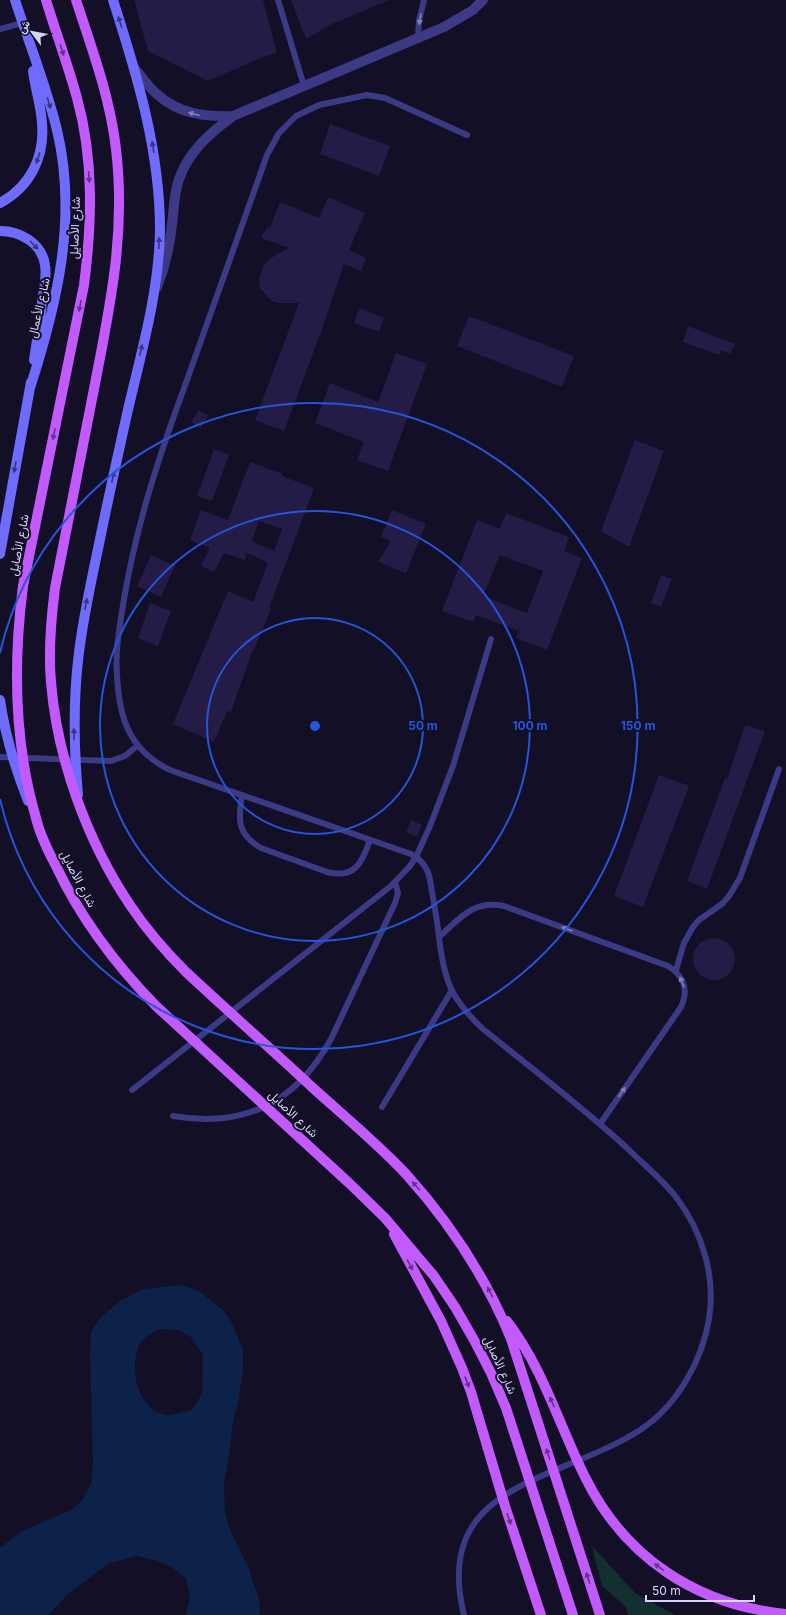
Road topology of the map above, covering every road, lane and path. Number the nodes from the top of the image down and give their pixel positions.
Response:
1 (15, 0) edge
2 (46, 0) edge
3 (76, 0) edge
4 (114, 0) edge
5 (278, 0) edge
6 (424, 0) edge
7 (483, 0) edge
8 (22, 23) junction
9 (0, 29) edge
10 (418, 38) junction
11 (32, 51) junction
12 (136, 70) junction
13 (304, 86) junction
14 (233, 116) junction
15 (467, 135) dead end
16 (0, 203) edge
17 (0, 231) edge
18 (154, 296) junction
19 (30, 388) junction
20 (0, 554) edge
21 (491, 638) dead end
22 (0, 700) edge
23 (138, 746) junction
24 (0, 757) edge
25 (779, 769) dead end
26 (242, 795) junction
27 (78, 801) junction
28 (36, 819) junction
29 (370, 840) junction
30 (416, 857) junction
31 (395, 882) junction
32 (439, 937) junction
33 (676, 970) junction
34 (452, 990) junction
35 (132, 1090) dead end
36 (382, 1107) dead end
37 (172, 1116) dead end
38 (600, 1124) junction
39 (385, 1218) junction
40 (500, 1310) junction
41 (786, 1614) edge
42 (464, 1615) edge
43 (541, 1615) edge
44 (573, 1615) edge
45 (600, 1615) edge

1 - 8 street, شارع الأعمال
2 -> 28 main road, شارع الأصايل
3 - 27 main road, شارع الأصايل
12 -> 4 street
5 - 13 lane
6 -> 10 lane
7 - 10 street
8 - 9 lane
8 - 11 street, شارع الأعمال
10 - 13 street
11 -> 16 street, شارع الأعمال
11 -> 19 street, شارع الأعمال
14 -> 12 street
18 -> 12 street
13 - 14 street
14 - 18 street
15 - 23 lane
17 -> 19 street, شارع الأعمال
27 -> 18 street
19 -> 20 street
21 - 30 lane
22 - 28 street
23 - 24 lane
23 - 26 lane
25 - 33 lane
26 - 29 lane
26 - 29 lane
40 -> 27 main road, شارع الأصايل
28 - 39 main road, شارع الأصايل
29 - 30 lane
30 - 31 lane
30 - 32 lane
31 - 35 lane
31 - 37 lane
33 -> 32 lane
32 - 34 lane
38 -> 33 lane
34 - 36 lane
34 - 38 lane
38 - 42 lane
39 -> 43 main road
39 - 44 main road, شارع الأصايل
41 -> 40 main road
45 -> 40 main road, شارع الأصايل

